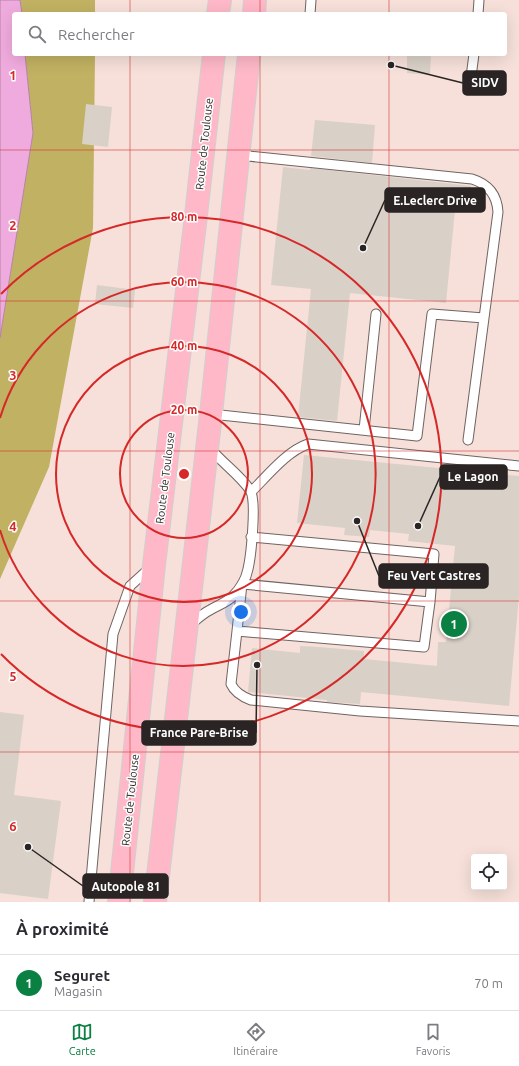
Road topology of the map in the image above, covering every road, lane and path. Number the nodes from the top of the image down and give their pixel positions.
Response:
1 (220, 0) edge
2 (255, 0) edge
3 (311, 0) edge
4 (479, 0) edge
5 (218, 12) edge
6 (254, 12) edge
7 (310, 12) edge
8 (478, 12) edge
9 (214, 56) edge
10 (249, 56) edge
11 (474, 56) edge
12 (471, 77) dead end
13 (238, 155) junction
14 (376, 314) dead end
15 (484, 318) junction
16 (211, 414) junction
17 (364, 430) junction
18 (468, 440) dead end
19 (207, 444) junction
20 (519, 466) edge
21 (251, 492) junction
22 (251, 537) junction
23 (154, 565) junction
24 (242, 584) junction
25 (430, 602) junction
26 (186, 629) junction
27 (237, 631) junction
28 (519, 721) edge
29 (89, 902) edge
30 (120, 902) edge
31 (155, 902) edge

1 - 5 main road
2 - 6 main road
3 - 7 lane
4 - 8 lane
9 - 23 main road, Route de Toulouse
10 - 13 main road
11 - 12 lane
13 - 15 lane
13 - 16 main road
14 - 17 lane
15 - 17 lane
15 - 18 lane
16 - 17 lane
16 - 19 main road
19 - 21 lane
19 - 26 main road
20 - 21 lane
21 - 22 lane
22 - 24 lane
22 - 25 lane
23 - 29 lane
23 - 30 main road, Route de Toulouse
24 - 25 lane
24 - 26 lane
24 - 27 lane
25 - 27 lane
26 - 31 main road
27 - 28 lane

